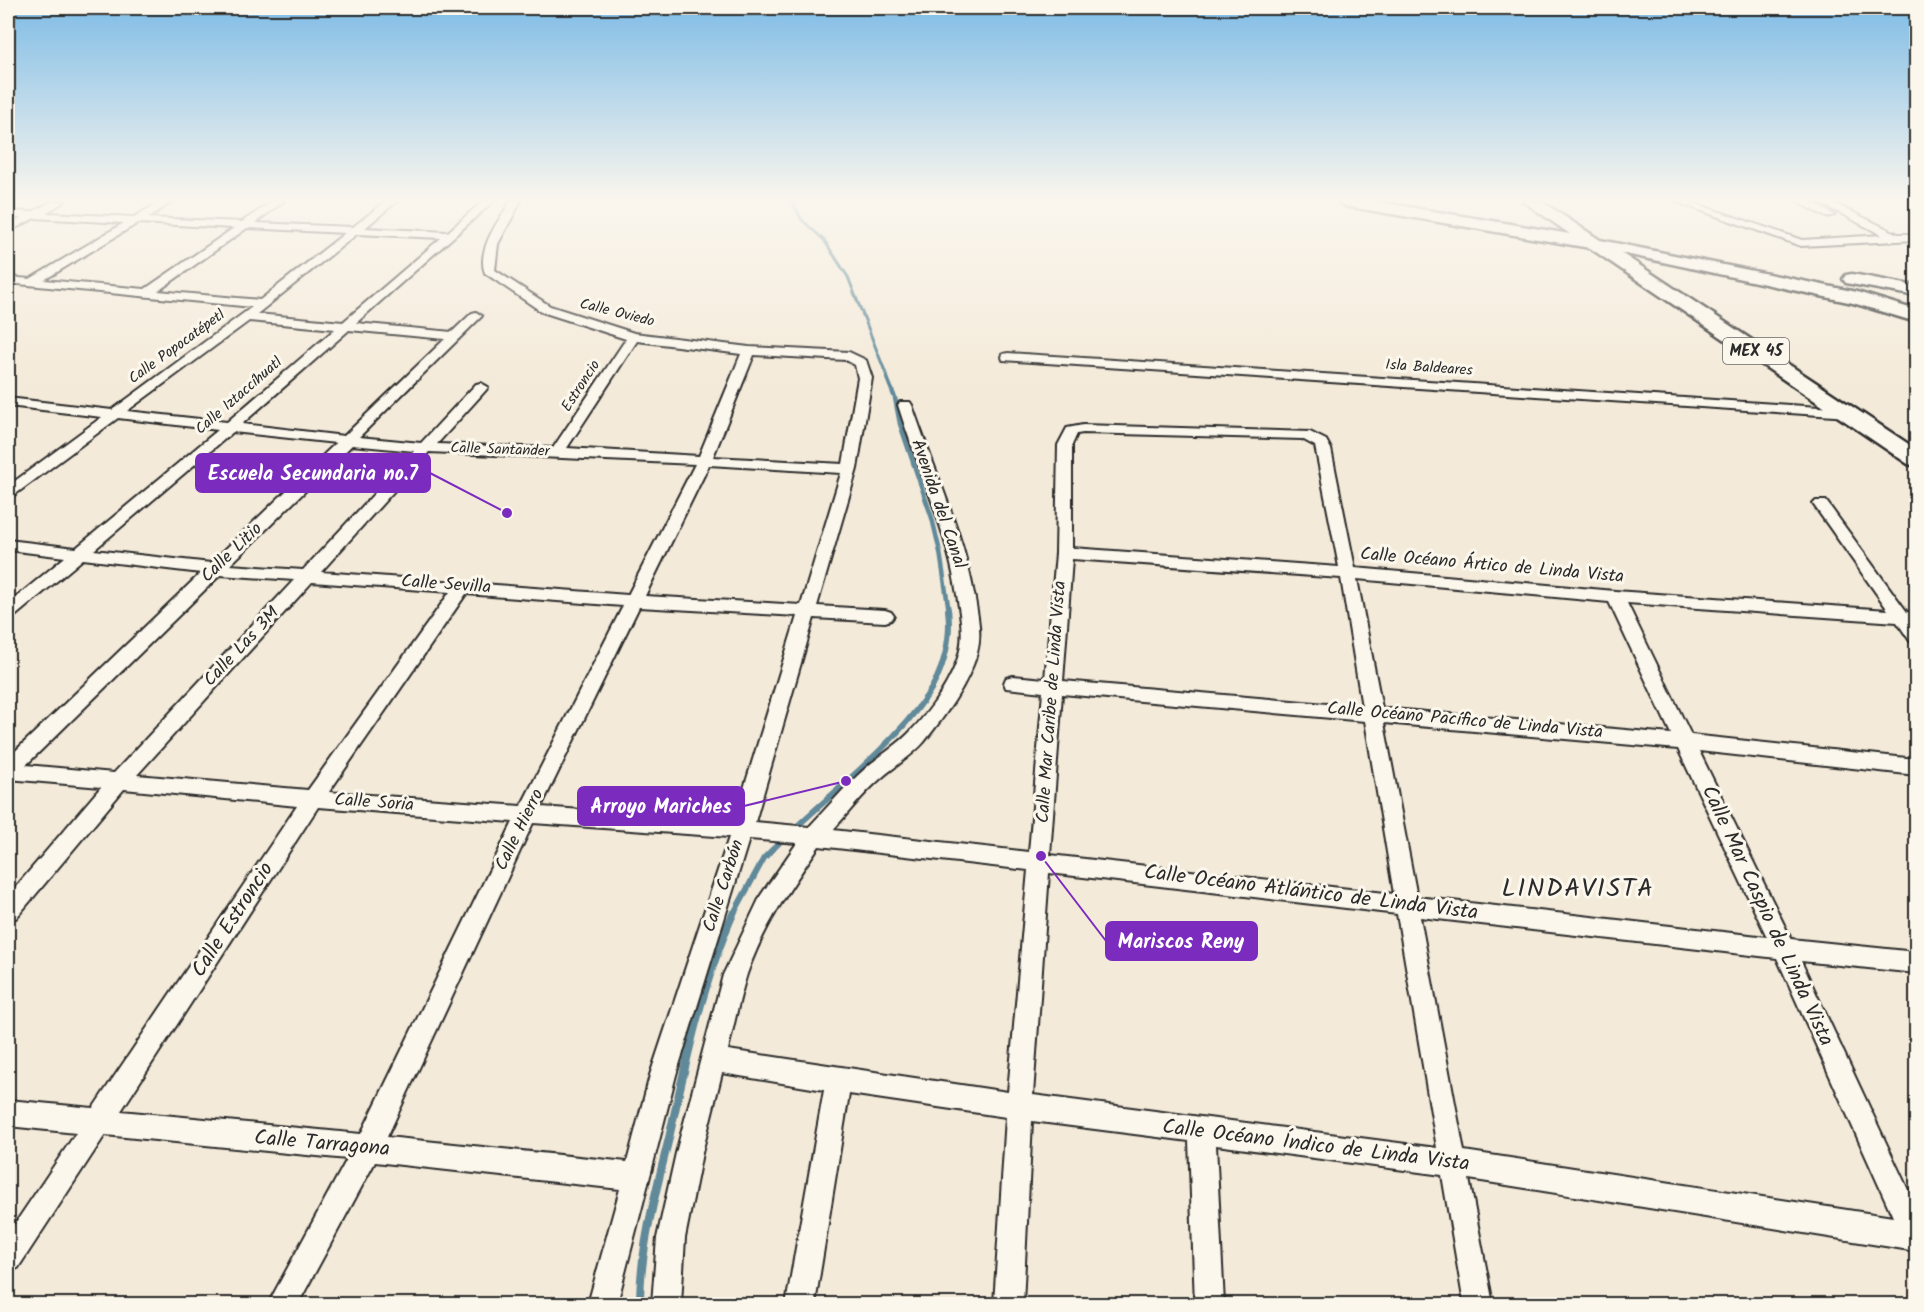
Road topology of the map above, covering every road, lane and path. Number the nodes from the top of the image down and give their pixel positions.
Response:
1 (65, 262) edge
2 (191, 262) edge
3 (314, 262) edge
4 (420, 262) edge
5 (489, 262) edge
6 (1635, 262) edge
7 (1651, 262) edge
8 (1684, 262) edge
9 (1685, 262) edge
10 (1769, 262) edge
11 (1664, 274) junction
12 (8, 280) edge
13 (30, 283) junction
14 (1917, 291) edge
15 (146, 294) junction
16 (261, 304) junction
17 (476, 316) dead end
18 (1917, 316) edge
19 (246, 317) junction
20 (346, 326) junction
21 (457, 336) junction
22 (633, 337) junction
23 (749, 351) junction
24 (1008, 357) dead end
25 (861, 363) joint
26 (481, 387) dead end
27 (8, 402) edge
28 (905, 405) dead end
29 (1849, 412) junction
30 (114, 414) junction
31 (230, 427) junction
32 (1917, 439) edge
33 (349, 441) junction
34 (426, 448) junction
35 (557, 452) junction
36 (1917, 459) edge
37 (704, 461) junction
38 (850, 470) junction
39 (8, 493) edge
40 (1821, 504) dead end
41 (8, 545) edge
42 (78, 553) junction
43 (1064, 553) junction
44 (216, 569) junction
45 (1348, 573) junction
46 (308, 575) junction
47 (463, 586) junction
48 (1615, 597) junction
49 (633, 601) junction
50 (807, 611) junction
51 (8, 613) edge
52 (885, 616) dead end
53 (1909, 617) edge
54 (1917, 637) edge
55 (1013, 683) dead end
56 (1052, 685) junction
57 (1373, 713) junction
58 (1684, 742) junction
59 (1917, 767) edge
60 (8, 771) edge
61 (119, 781) junction
62 (313, 799) junction
63 (527, 814) junction
64 (742, 829) junction
65 (808, 836) junction
66 (1040, 861) junction
67 (1408, 905) junction
68 (8, 911) edge
69 (1784, 949) junction
70 (1917, 962) edge
71 (714, 1060) junction
72 (838, 1082) junction
73 (1019, 1108) junction
74 (8, 1113) edge
75 (98, 1124) junction
76 (1202, 1131) junction
77 (368, 1148) junction
78 (1452, 1163) junction
79 (637, 1177) junction
80 (1916, 1236) edge
81 (8, 1258) edge
82 (282, 1305) edge
83 (603, 1305) edge
84 (666, 1305) edge
85 (800, 1305) edge
86 (1008, 1305) edge
87 (1209, 1305) edge
88 (1478, 1305) edge

1 - 13 street
2 - 15 street
3 - 16 street, Calle Popocatépetl
4 - 20 street, Calle Iztaccíhuatl
5 - 22 street, Calle Oviedo
6 - 29 main road, MEX 45
7 - 11 main road, MEX 45
8 - 11 main road
9 - 18 main road
10 - 14 main road
11 - 32 main road, MEX 45
12 - 13 street
13 - 15 street
15 - 16 street
16 - 19 street, Calle Popocatépetl
17 - 21 street, Calle Litio
19 - 20 street
19 - 30 street, Calle Popocatépetl
20 - 21 street
20 - 31 street, Calle Iztaccíhuatl
21 - 33 street, Calle Litio
22 - 23 street, Calle Oviedo
22 - 35 street, Estroncio
23 - 25 street, Calle Oviedo
23 - 37 street, Calle Hierro
24 - 29 street, Isla Baldeares
25 - 38 street, Calle Carbón
26 - 34 street, Calle Las 3M
27 - 30 street, Calle Santander
28 - 65 street, Avenida del Canal
29 - 36 main road, MEX 45
30 - 31 street, Calle Santander
30 - 39 street, Calle Popocatépetl
31 - 33 street, Calle Santander
31 - 42 street, Calle Iztaccíhuatl
33 - 34 street, Calle Santander
33 - 44 street, Calle Litio
34 - 35 street, Calle Santander
34 - 46 street, Calle Las 3M
35 - 37 street, Calle Santander
37 - 38 street, Calle Santander
37 - 49 street, Calle Hierro
38 - 50 street, Calle Carbón
40 - 53 street
41 - 42 street, Calle Sevilla
42 - 44 street, Calle Sevilla
42 - 51 street, Calle Iztaccíhuatl
43 - 45 street, Calle Océano Ártico de Linda Vista
43 - 45 street, Calle Mar Caribe de Linda Vista
43 - 56 street, Calle Mar Caribe de Linda Vista
44 - 46 street, Calle Sevilla
44 - 60 street, Calle Litio
45 - 48 street, Calle Océano Ártico de Linda Vista
45 - 57 street
46 - 47 street, Calle Sevilla
46 - 61 street, Calle Las 3M
47 - 49 street, Calle Sevilla
47 - 62 street, Calle Estroncio
48 - 53 street, Calle Océano Ártico de Linda Vista
48 - 58 street, Calle Mar Caspio de Linda Vista
49 - 50 street, Calle Sevilla
49 - 63 street, Calle Hierro
50 - 52 street, Calle Sevilla
50 - 64 street, Calle Carbón
53 - 54 street
55 - 56 street, Calle Océano Pacífico de Linda Vista
56 - 57 street, Calle Océano Pacífico de Linda Vista
56 - 66 street, Calle Mar Caribe de Linda Vista
57 - 58 street, Calle Océano Pacífico de Linda Vista
57 - 67 street
58 - 59 street, Calle Océano Pacífico de Linda Vista
58 - 69 street, Calle Mar Caspio de Linda Vista
60 - 61 street, Calle Soria
61 - 62 street, Calle Soria
61 - 68 street, Calle Las 3M
62 - 63 street, Calle Soria
62 - 75 street, Calle Estroncio
63 - 64 street, Calle Soria
63 - 77 street, Calle Hierro
64 - 65 street, Calle Océano Atlántico de Linda Vista
64 - 79 street, Calle Carbón
65 - 66 street, Calle Océano Atlántico de Linda Vista
65 - 71 street, Avenida del Canal
66 - 67 street, Calle Océano Atlántico de Linda Vista
66 - 73 street, Calle Mar Caribe de Linda Vista
67 - 69 street, Calle Océano Atlántico de Linda Vista
67 - 78 street
69 - 70 street, Calle Océano Atlántico de Linda Vista
69 - 80 street, Calle Mar Caspio de Linda Vista
71 - 72 street, Calle Océano Índico de Linda Vista
71 - 84 street, Avenida del Canal
72 - 73 street, Calle Océano Índico de Linda Vista
72 - 85 street
73 - 76 street, Calle Océano Índico de Linda Vista
73 - 86 street, Calle Mar Caribe de Linda Vista
74 - 75 street, Calle Tarragona
75 - 77 street, Calle Tarragona
75 - 81 street, Calle Estroncio
76 - 78 street, Calle Océano Índico de Linda Vista
76 - 87 street
77 - 79 street, Calle Tarragona
77 - 82 street, Calle Hierro
78 - 80 street, Calle Océano Índico de Linda Vista
78 - 88 street
79 - 83 street, Calle Carbón

